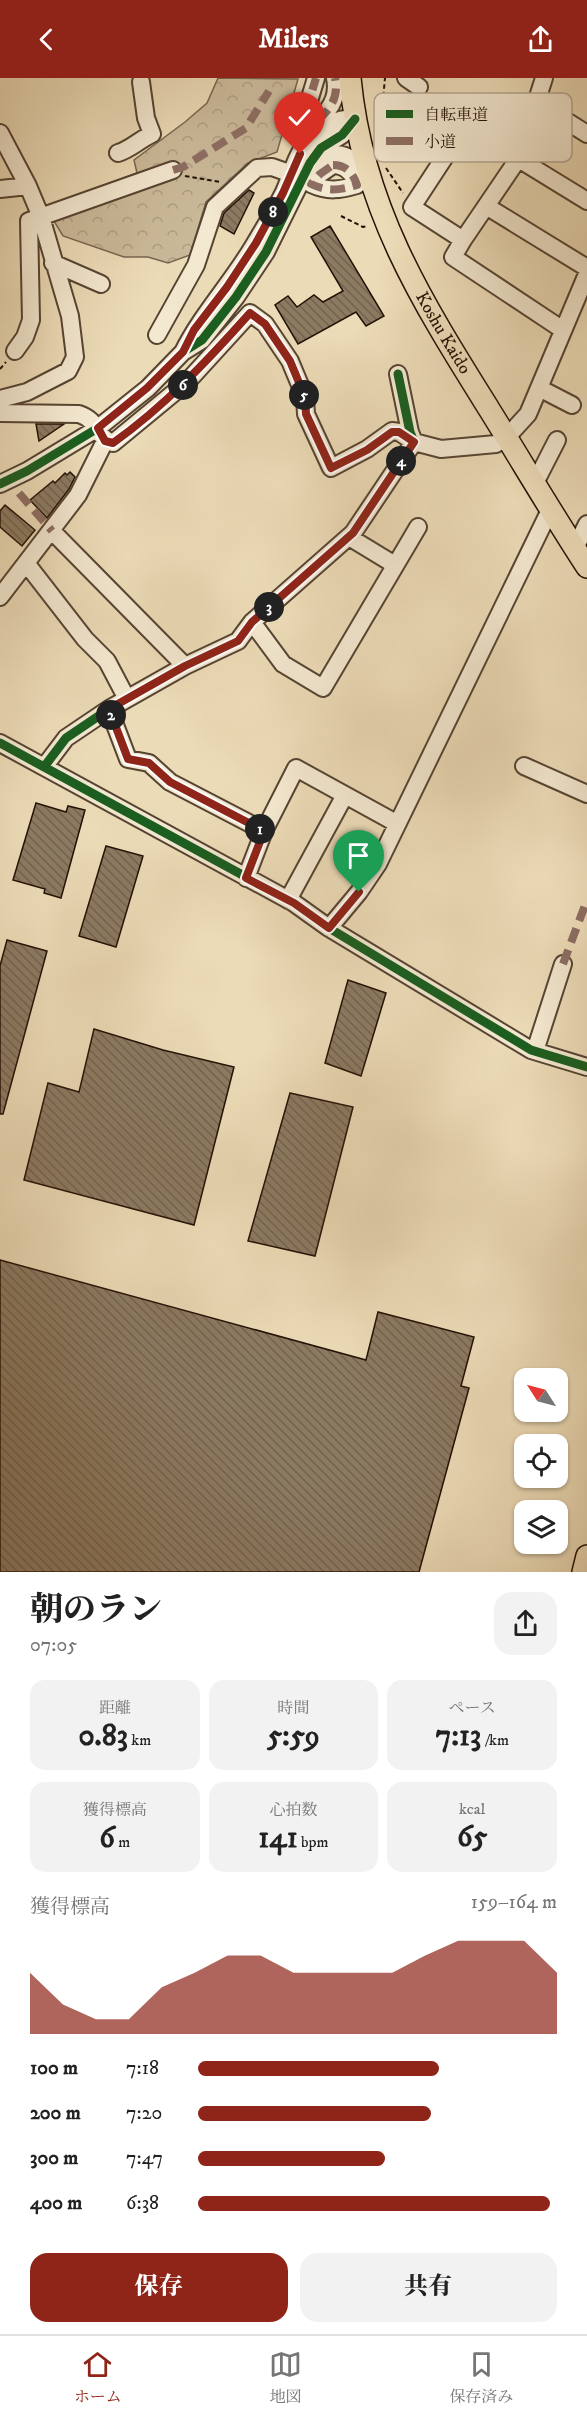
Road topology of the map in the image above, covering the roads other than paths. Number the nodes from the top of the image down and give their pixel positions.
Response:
1 (316, 78) edge
2 (335, 78) edge
3 (350, 78) edge
4 (544, 78) edge
5 (144, 79) edge
6 (539, 93) edge
7 (355, 118) junction
8 (572, 125) edge
9 (0, 133) edge
10 (587, 134) edge
11 (118, 153) dead end
12 (441, 162) edge
13 (510, 162) edge
14 (523, 162) edge
15 (173, 170) road end
16 (376, 170) junction
17 (302, 179) junction
18 (28, 186) junction
19 (0, 189) edge
20 (587, 201) edge
21 (486, 206) junction
22 (41, 217) junction
23 (463, 240) junction
24 (53, 263) junction
25 (587, 268) edge
26 (587, 274) edge
27 (101, 284) dead end
28 (563, 330) junction
29 (158, 335) dead end
30 (15, 351) dead end
31 (398, 374) dead end
32 (539, 388) junction
33 (0, 399) edge
34 (572, 405) dead end
35 (0, 413) edge
36 (101, 435) junction
37 (506, 438) junction
38 (557, 440) dead end
39 (414, 442) junction
40 (535, 483) junction
41 (0, 484) edge
42 (550, 510) junction
43 (587, 524) edge
44 (418, 527) dead end
45 (52, 531) junction
46 (349, 537) junction
47 (574, 548) junction
48 (26, 563) junction
49 (395, 565) junction
50 (587, 567) edge
51 (0, 597) edge
52 (252, 622) junction
53 (185, 666) junction
54 (128, 699) junction
55 (109, 709) junction
56 (0, 743) edge
57 (524, 766) dead end
58 (44, 767) junction
59 (587, 794) edge
60 (345, 795) junction
61 (396, 823) junction
62 (264, 831) junction
63 (246, 878) junction
64 (288, 900) junction
65 (329, 928) junction
66 (563, 963) dead end
67 (535, 1051) junction
68 (587, 1067) edge
69 (587, 1556) edge
70 (583, 1572) edge

1 - 2 street
3 - 7 main road, Koshu Kaido
4 - 6 street
5 - 11 street
7 - 16 main road, Koshu Kaido
7 - 17 street
8 - 10 street
9 - 18 street
12 - 23 street
13 - 21 street
14 - 20 street
15 - 22 street
16 - 17 street
16 - 37 main road, Koshu Kaido
17 - 29 street
17 - 36 street
18 - 19 street
18 - 22 street
21 - 23 street
21 - 25 street
22 - 24 street
22 - 30 street
23 - 28 street
24 - 27 street
24 - 33 street
26 - 28 street
28 - 32 street
31 - 39 street
32 - 34 street
32 - 37 street
35 - 36 street
36 - 39 street
36 - 41 street
36 - 45 street
37 - 39 street
37 - 40 main road, Koshu Kaido
38 - 40 street
39 - 46 street
40 - 42 main road, Koshu Kaido
42 - 47 main road, Koshu Kaido
42 - 61 street
43 - 47 street
44 - 49 street
45 - 48 street
45 - 53 street
46 - 49 street
46 - 52 street
47 - 50 main road, Koshu Kaido
48 - 51 street
48 - 54 street
49 - 52 street
52 - 53 street
53 - 54 street
54 - 55 street
55 - 58 street
55 - 62 street
56 - 58 street
57 - 59 street
58 - 63 street
60 - 61 street
60 - 62 street
60 - 64 street
61 - 65 street
62 - 63 street
63 - 64 street
64 - 65 street
65 - 67 street
66 - 67 street
67 - 68 street
69 - 70 main road

